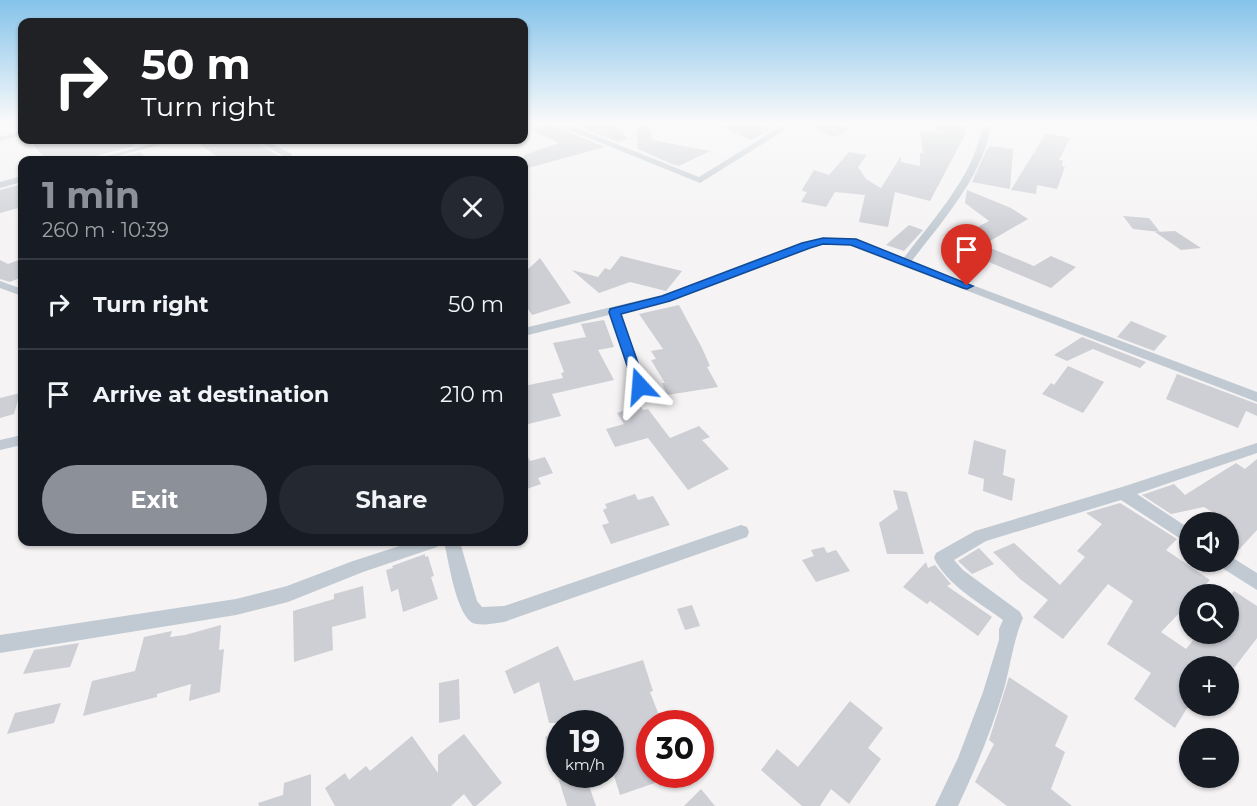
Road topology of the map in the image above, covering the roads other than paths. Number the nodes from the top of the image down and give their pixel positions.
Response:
1 (652, 161) edge
2 (732, 161) edge
3 (975, 161) edge
4 (18, 180) edge
5 (0, 185) edge
6 (906, 262) junction
7 (0, 284) edge
8 (18, 291) edge
9 (614, 312) junction
10 (528, 331) edge
11 (640, 386) dead end
12 (1257, 397) edge
13 (18, 441) edge
14 (0, 445) edge
15 (1257, 448) edge
16 (1123, 493) junction
17 (1179, 531) edge
18 (741, 532) dead end
19 (419, 546) edge
20 (453, 546) edge
21 (1239, 570) edge
22 (1257, 582) edge
23 (0, 644) edge
24 (945, 806) edge

1 - 2 street
3 - 6 street
4 - 5 street
6 - 9 street
6 - 12 street
7 - 8 street
9 - 10 street
9 - 11 street
13 - 14 street
15 - 16 street
16 - 17 street
16 - 24 street
18 - 20 street
19 - 23 street
21 - 22 street

